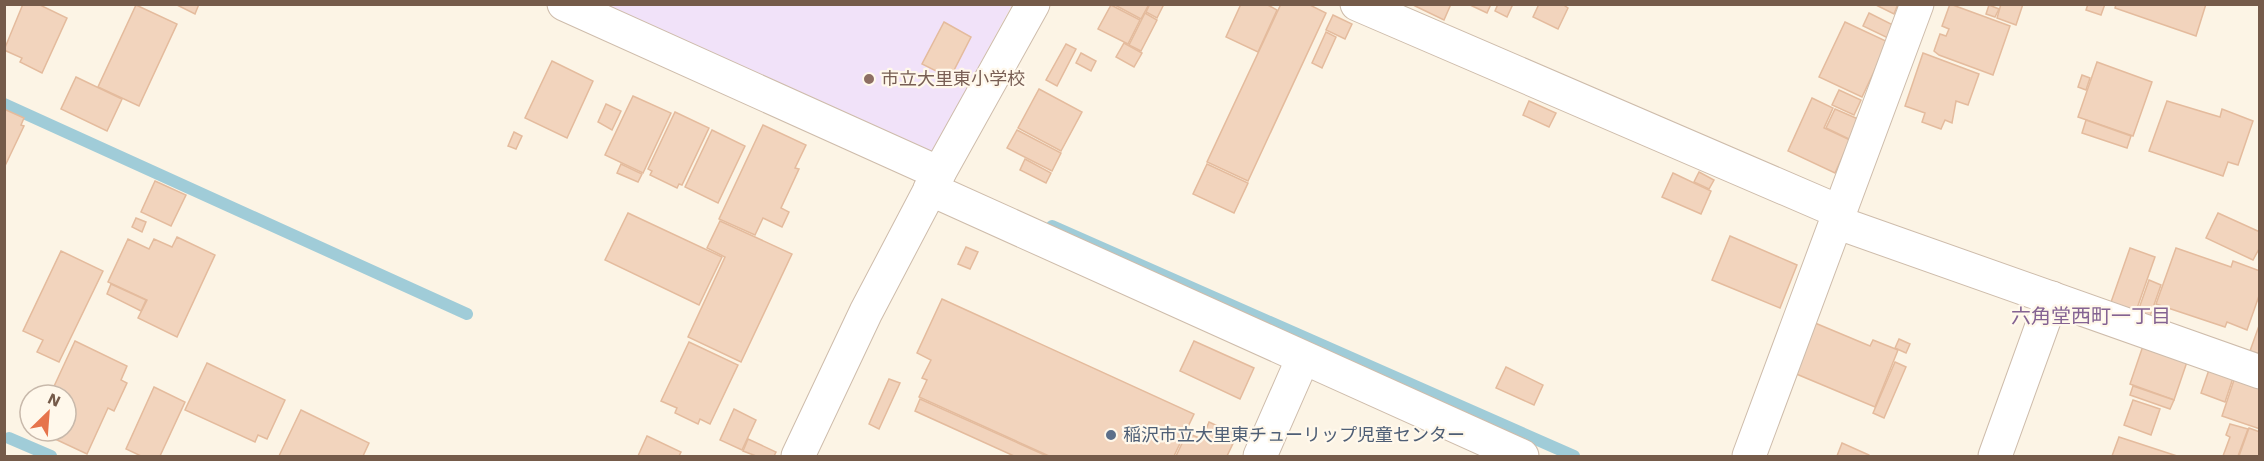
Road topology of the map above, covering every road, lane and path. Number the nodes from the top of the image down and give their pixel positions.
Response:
1 (564, 4) edge
2 (1033, 4) edge
3 (1357, 4) edge
4 (1917, 4) edge
5 (934, 181) junction
6 (1838, 217) junction
7 (2052, 298) junction
8 (1303, 358) junction
9 (2259, 372) edge
10 (798, 456) edge
11 (1260, 456) edge
12 (1522, 456) edge
13 (1749, 456) edge
14 (1995, 456) edge

1 - 5 street
2 - 5 street
3 - 6 street
4 - 6 street
5 - 8 street
5 - 10 street
6 - 7 street
6 - 13 street
7 - 9 street
7 - 14 street
8 - 11 street
8 - 12 street

